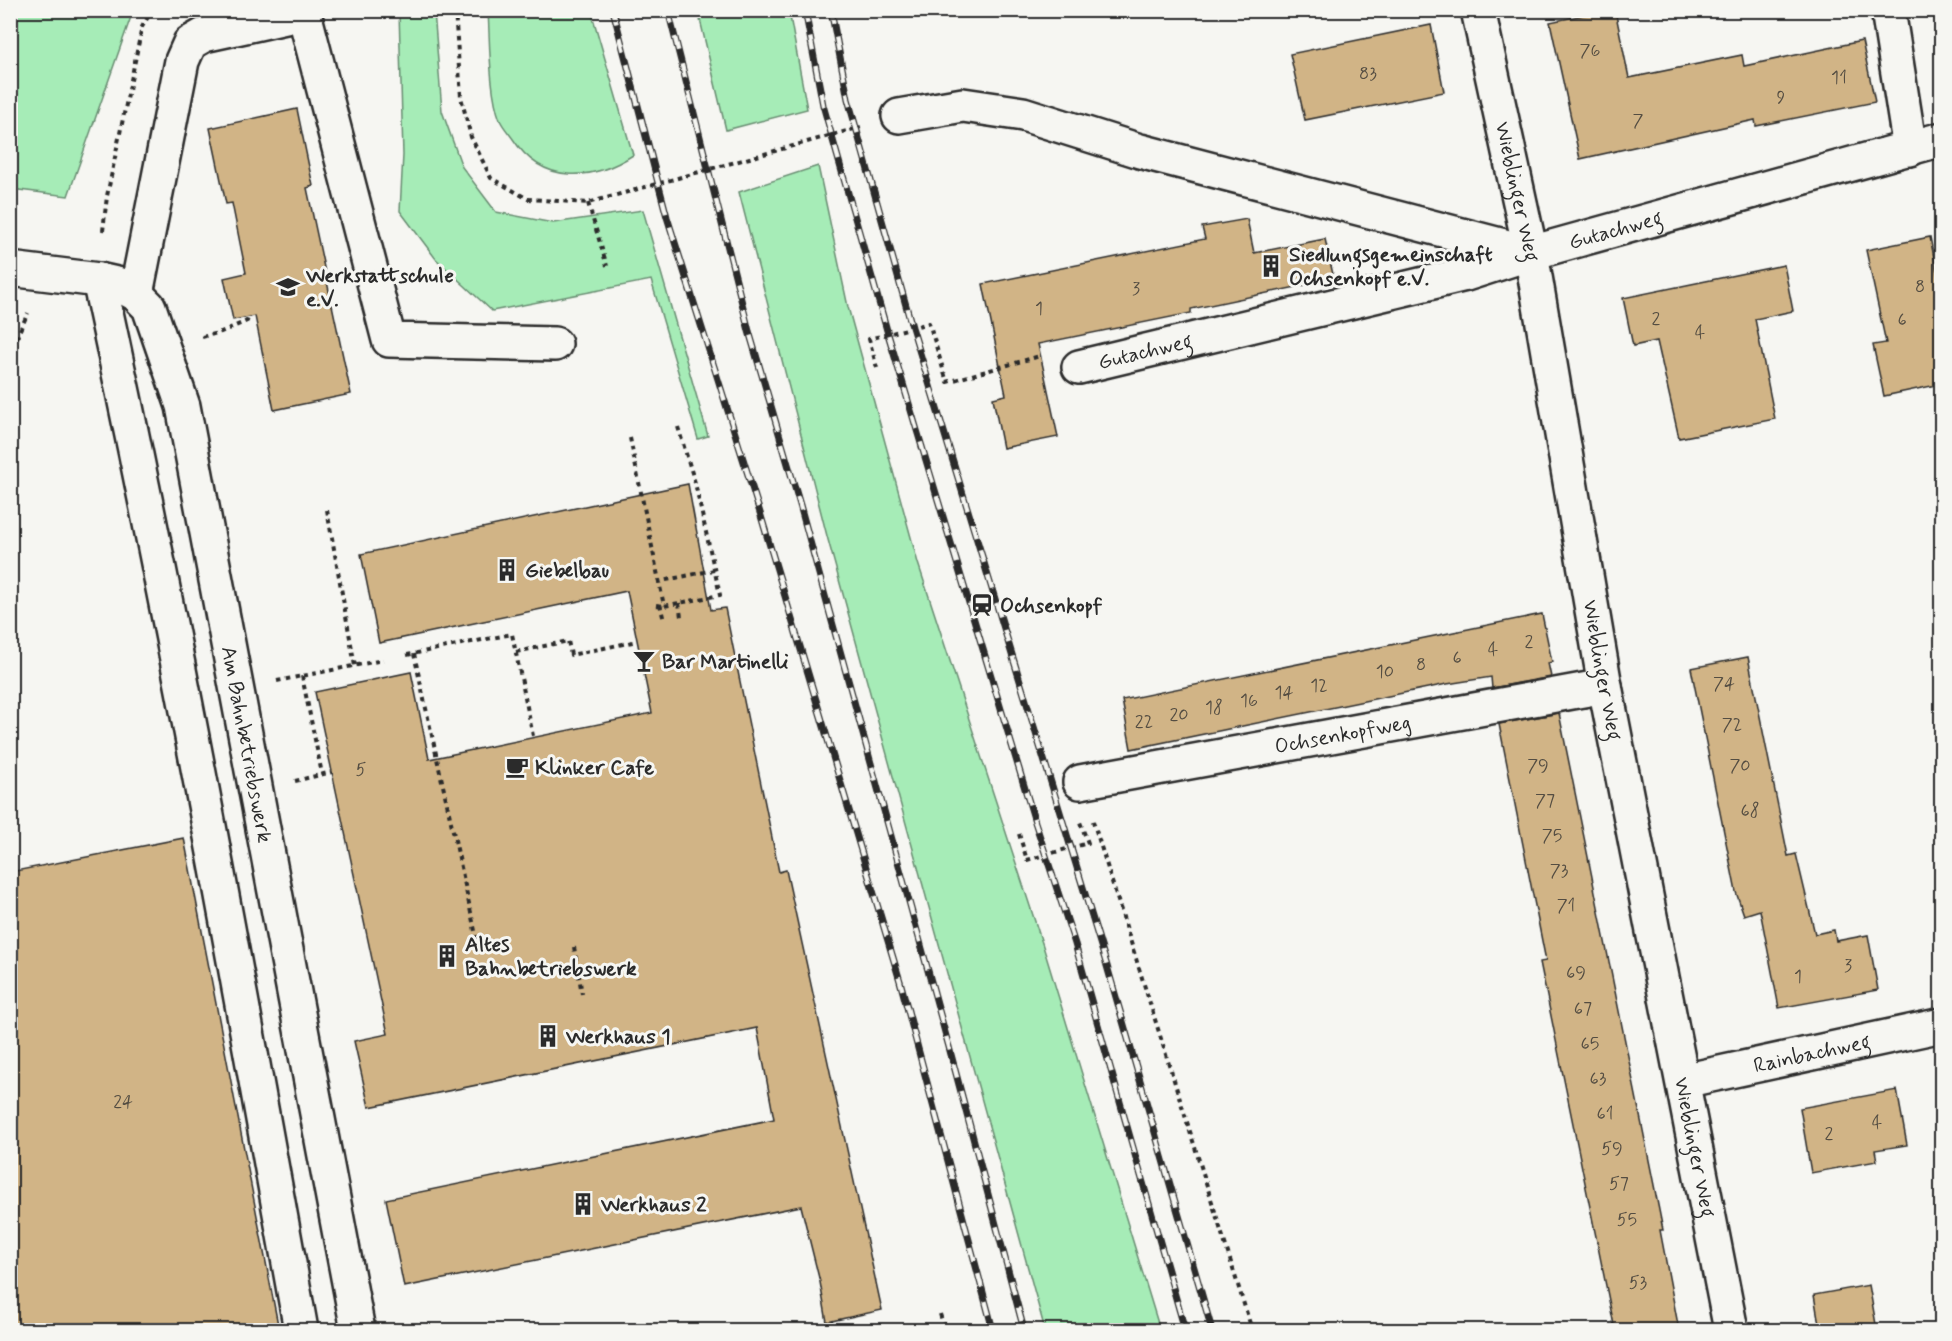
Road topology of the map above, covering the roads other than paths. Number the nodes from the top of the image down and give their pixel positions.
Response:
1 (1478, 10) edge
2 (1887, 10) edge
3 (899, 116) road end
4 (1941, 139) edge
5 (1910, 149) junction
6 (1531, 253) junction
7 (10, 269) edge
8 (99, 280) junction
9 (136, 294) junction
10 (555, 344) dead end
11 (1079, 367) road end
12 (1605, 686) junction
13 (1080, 782) road end
14 (1941, 1024) edge
15 (1683, 1081) junction
16 (302, 1330) edge
17 (358, 1330) edge
18 (1731, 1330) edge

1 - 6 street, Wieblinger Weg
2 - 5 street
3 - 6 street
4 - 5 street, Gutachweg
5 - 6 street, Gutachweg
6 - 11 street, Gutachweg
6 - 12 street, Wieblinger Weg
7 - 8 street
8 - 9 street
8 - 16 street
9 - 10 street
9 - 17 street, Am Bahnbetriebswerk
12 - 13 street, Ochsenkopfweg
12 - 15 street, Wieblinger Weg
14 - 15 street, Rainbachweg
15 - 18 street, Wieblinger Weg

